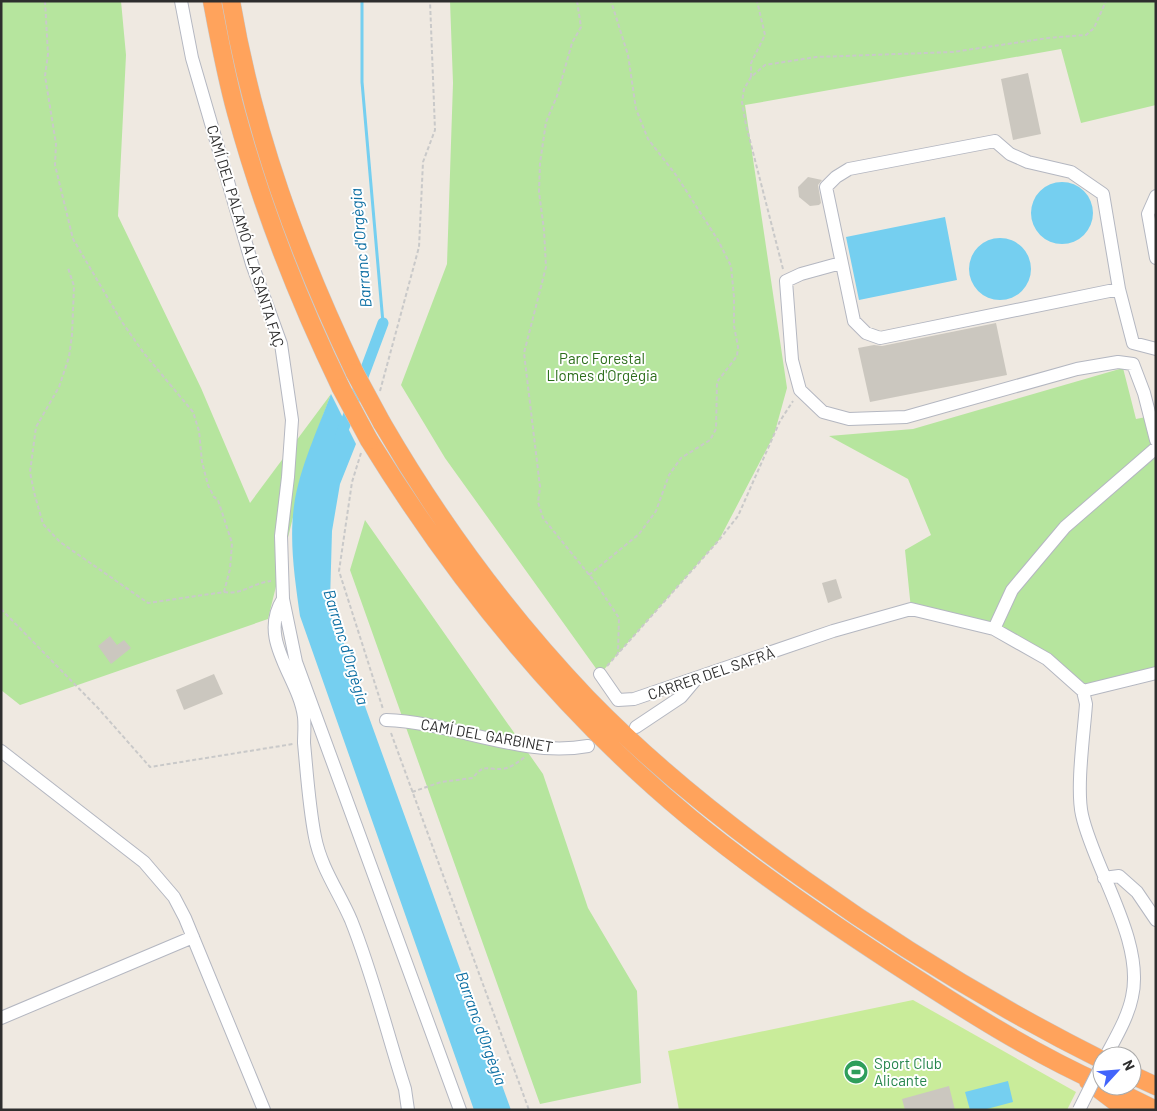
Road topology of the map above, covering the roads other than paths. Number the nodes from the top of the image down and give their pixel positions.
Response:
1 (181, 1) edge
2 (212, 1) edge
3 (231, 1) edge
4 (1156, 196) edge
5 (1156, 258) edge
6 (842, 263) junction
7 (1119, 289) junction
8 (1156, 349) edge
9 (1156, 440) edge
10 (1156, 448) edge
11 (283, 599) junction
12 (994, 629) junction
13 (1156, 673) edge
14 (600, 674) road end
15 (699, 676) junction
16 (1082, 691) junction
17 (386, 720) road end
18 (636, 727) dead end
19 (588, 746) dead end
20 (1, 751) edge
21 (1104, 878) junction
22 (1156, 920) edge
23 (193, 937) junction
24 (1, 1018) edge
25 (1111, 1046) edge
26 (1092, 1055) edge
27 (1080, 1074) junction
28 (1092, 1079) edge
29 (1142, 1080) edge
30 (1092, 1085) edge
31 (1156, 1086) edge
32 (1127, 1096) edge
33 (264, 1110) edge
34 (408, 1110) edge
35 (460, 1110) edge
36 (1080, 1110) edge
37 (1126, 1110) edge
38 (1156, 1110) edge

1 - 11 street, CAMÍ DEL PALAMÓ A LA SANTA FAÇ
2 - 27 highway, bridge
3 - 26 highway, bridge
4 - 5 street
6 - 7 street
6 - 7 street
6 - 9 street
7 - 8 street
10 - 12 street
11 - 34 street, CAMÍ DEL PALAMÓ A LA SANTA FAÇ
11 - 35 street
12 - 15 street, CARRER DEL SAFRÀ
12 - 16 street, CARRER DEL SAFRÀ
13 - 16 street
14 - 15 street, CARRER DEL SAFRÀ
15 - 18 street
16 - 21 street
17 - 19 street, CAMÍ DEL GARBINET
20 - 23 street
21 - 22 street
21 - 25 street
23 - 24 street
23 - 33 street
27 - 28 highway
27 - 37 highway
29 - 31 highway
30 - 36 street, bridge
32 - 38 highway

